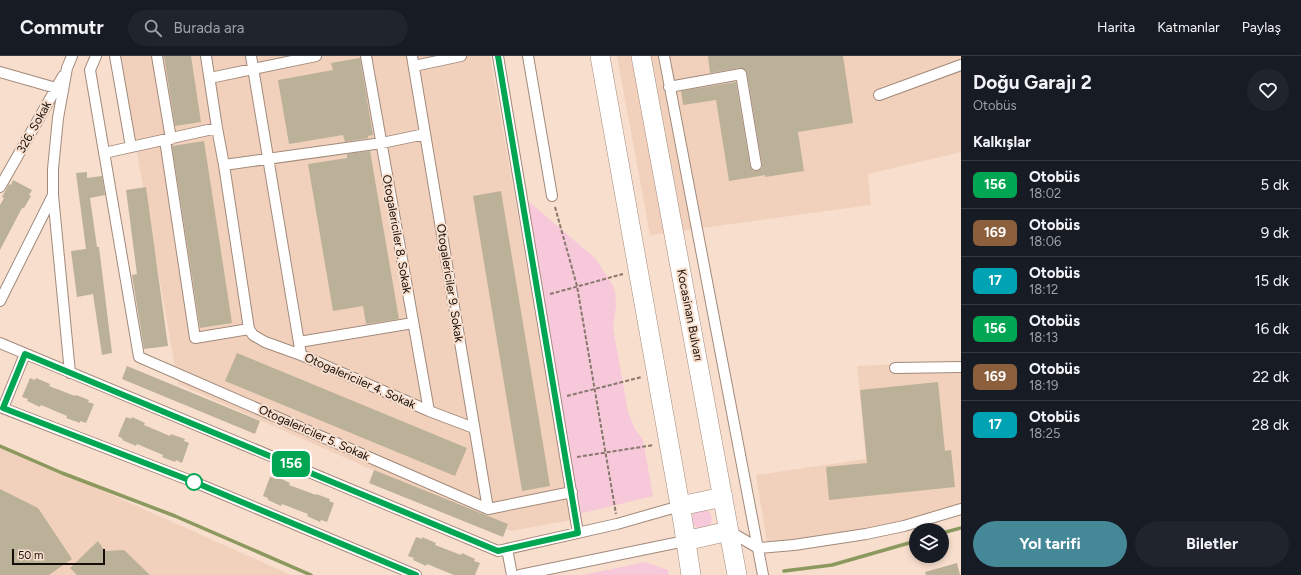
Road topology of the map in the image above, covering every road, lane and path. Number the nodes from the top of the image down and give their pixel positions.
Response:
1 (72, 56) edge
2 (96, 56) edge
3 (116, 56) edge
4 (157, 56) edge
5 (206, 56) edge
6 (251, 56) edge
7 (316, 56) edge
8 (366, 56) edge
9 (461, 56) edge
10 (498, 56) edge
11 (528, 56) edge
12 (600, 56) edge
13 (641, 56) edge
14 (664, 56) edge
15 (413, 61) edge
16 (961, 65) edge
17 (68, 68) junction
18 (253, 69) junction
19 (0, 72) edge
20 (210, 78) junction
21 (669, 87) junction
22 (56, 88) junction
23 (879, 94) dead end
24 (217, 128) junction
25 (425, 134) junction
26 (168, 139) junction
27 (382, 143) junction
28 (131, 147) junction
29 (104, 153) junction
30 (268, 158) junction
31 (224, 165) junction
32 (756, 165) dead end
33 (0, 187) edge
34 (52, 195) junction
35 (552, 196) joint
36 (639, 270) junction
37 (577, 286) junction
38 (539, 296) junction
39 (0, 301) edge
40 (413, 323) junction
41 (249, 329) junction
42 (299, 342) junction
43 (0, 343) edge
44 (25, 354) junction
45 (301, 355) junction
46 (961, 366) edge
47 (895, 368) dead end
48 (70, 373) junction
49 (657, 374) junction
50 (594, 389) junction
51 (556, 399) junction
52 (2, 407) edge
53 (429, 411) junction
54 (474, 428) junction
55 (669, 443) junction
56 (605, 453) junction
57 (566, 459) junction
58 (572, 492) junction
59 (723, 497) junction
60 (680, 506) junction
61 (488, 509) junction
62 (961, 509) edge
63 (617, 524) junction
64 (729, 531) junction
65 (578, 533) junction
66 (686, 541) junction
67 (758, 548) junction
68 (507, 549) junction
69 (416, 575) edge
70 (512, 575) edge
71 (520, 575) edge
72 (691, 575) edge
73 (737, 575) edge
74 (763, 575) edge

1 - 17 street
2 - 29 street
3 - 28 street
4 - 26 street
5 - 20 street
6 - 18 street
7 - 18 street
8 - 27 street, Otogalericiler 8. Sokak
9 - 15 street
10 - 38 street
11 - 35 street
12 - 36 highway
13 - 59 highway, Kocasinan Bulvarı
14 - 21 street
15 - 25 street, Otogalericiler 9. Sokak
16 - 23 street
17 - 22 street, 326. Sokak
17 - 34 street
18 - 20 street
18 - 30 street
19 - 22 street
20 - 24 street
21 - 32 street
21 - 67 street
22 - 33 street, 326. Sokak
24 - 26 street
24 - 31 street
25 - 27 street
25 - 54 street, Otogalericiler 9. Sokak
26 - 28 street
26 - 41 street
27 - 30 street
27 - 40 street, Otogalericiler 8. Sokak
28 - 29 street
29 - 61 street, Otogalericiler 5. Sokak
30 - 31 street
30 - 42 street
31 - 41 street
34 - 39 street
34 - 48 street
35 - 37 path
36 - 37 path
36 - 49 highway
37 - 38 path
37 - 50 path
38 - 51 street
40 - 42 street
40 - 53 street, Otogalericiler 8. Sokak
41 - 45 street, Otogalericiler 4. Sokak
42 - 45 street
43 - 44 street
44 - 48 street
44 - 52 street
45 - 53 street, Otogalericiler 4. Sokak
46 - 47 street
48 - 68 street
49 - 50 path
49 - 55 highway
50 - 51 path
50 - 56 path
51 - 57 street
52 - 69 street
53 - 54 street, Otogalericiler 4. Sokak
54 - 61 street, Otogalericiler 9. Sokak
55 - 56 path
55 - 60 highway
56 - 57 path
56 - 63 path
57 - 58 street
58 - 61 street
58 - 65 street
59 - 60 highway
59 - 64 highway, Kocasinan Bulvarı
60 - 63 street
60 - 66 highway
62 - 67 street
63 - 65 street
64 - 66 highway
64 - 67 street
64 - 73 highway, Kocasinan Bulvarı
65 - 68 street
66 - 71 street
66 - 72 highway
67 - 74 street
68 - 70 street

